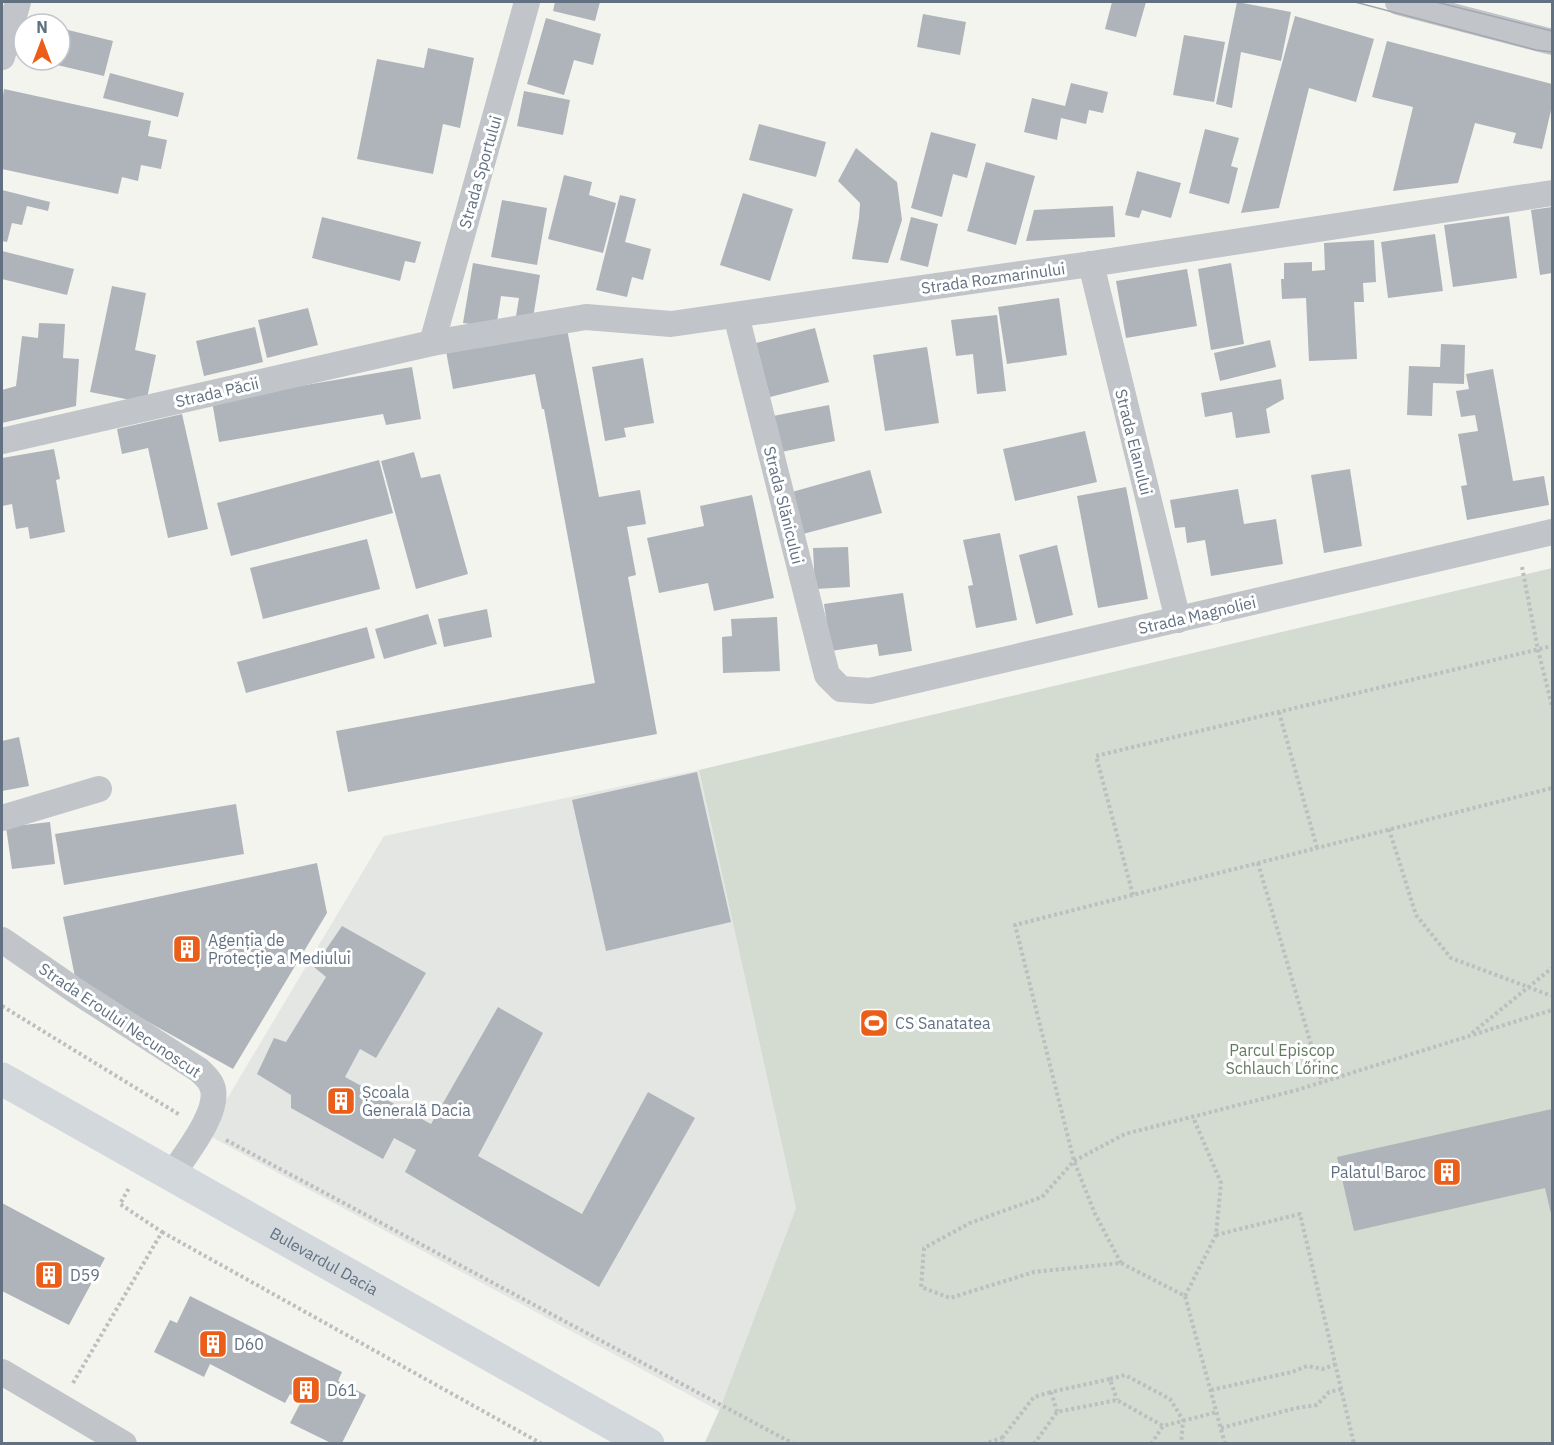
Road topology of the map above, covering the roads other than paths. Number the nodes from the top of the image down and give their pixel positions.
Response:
1 (18, 2) edge
2 (528, 2) edge
3 (1398, 2) edge
4 (1549, 41) edge
5 (2, 57) edge
6 (1552, 193) edge
7 (1091, 264) junction
8 (736, 315) junction
9 (432, 343) junction
10 (2, 441) edge
11 (1552, 532) edge
12 (1178, 620) junction
13 (841, 689) joint
14 (99, 789) dead end
15 (2, 818) edge
16 (2, 940) edge
17 (2, 1079) edge
18 (158, 1169) junction
19 (2, 1372) edge
20 (124, 1443) edge
21 (648, 1443) edge

1 - 5 street
2 - 9 street, Strada Sportului
3 - 4 street
6 - 7 street, Strada Rozmarinului
7 - 8 street, Strada Rozmarinului
7 - 12 street, Strada Elanului
8 - 9 street, Strada Rozmarinului
8 - 13 street, Strada Slănicului
9 - 10 street, Strada Păcii
11 - 12 street, Strada Magnoliei
12 - 13 street, Strada Magnoliei
14 - 15 street
16 - 18 street, Strada Eroului Necunoscut
17 - 18 main road, Bulevardul Dacia
18 - 21 main road, Bulevardul Dacia
19 - 20 street

